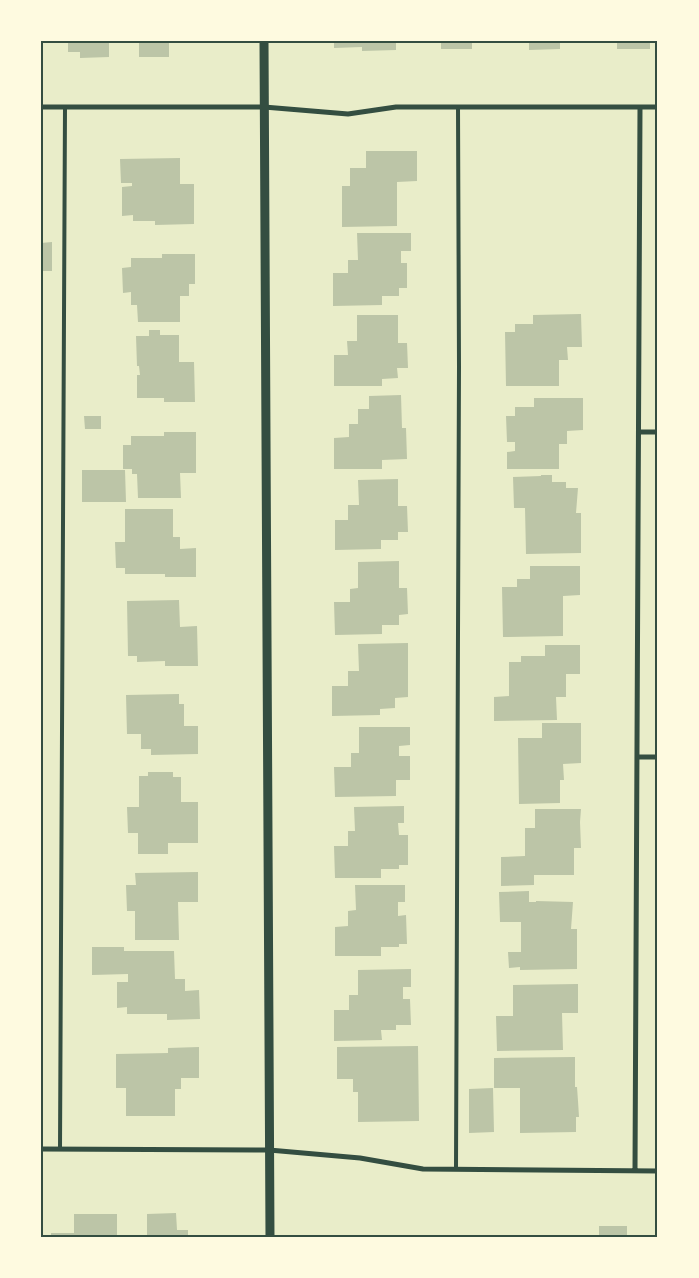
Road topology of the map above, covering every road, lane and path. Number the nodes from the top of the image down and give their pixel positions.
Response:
1 (264, 41) edge
2 (264, 107) junction
3 (458, 107) junction
4 (640, 107) junction
5 (658, 107) edge
6 (41, 108) edge
7 (65, 108) junction
8 (638, 432) junction
9 (658, 432) edge
10 (637, 757) junction
11 (658, 757) edge
12 (41, 1149) edge
13 (60, 1149) junction
14 (269, 1150) junction
15 (456, 1170) junction
16 (635, 1171) junction
17 (658, 1171) edge
18 (270, 1237) edge

1 - 2 street
2 - 3 street
2 - 7 street
2 - 14 street
3 - 4 street
3 - 15 lane
4 - 5 street
4 - 8 street
6 - 7 street
7 - 13 lane
8 - 9 street
8 - 10 street
10 - 11 street
10 - 16 street
12 - 13 street
13 - 14 street
14 - 15 street
14 - 18 street
15 - 16 street
16 - 17 street

